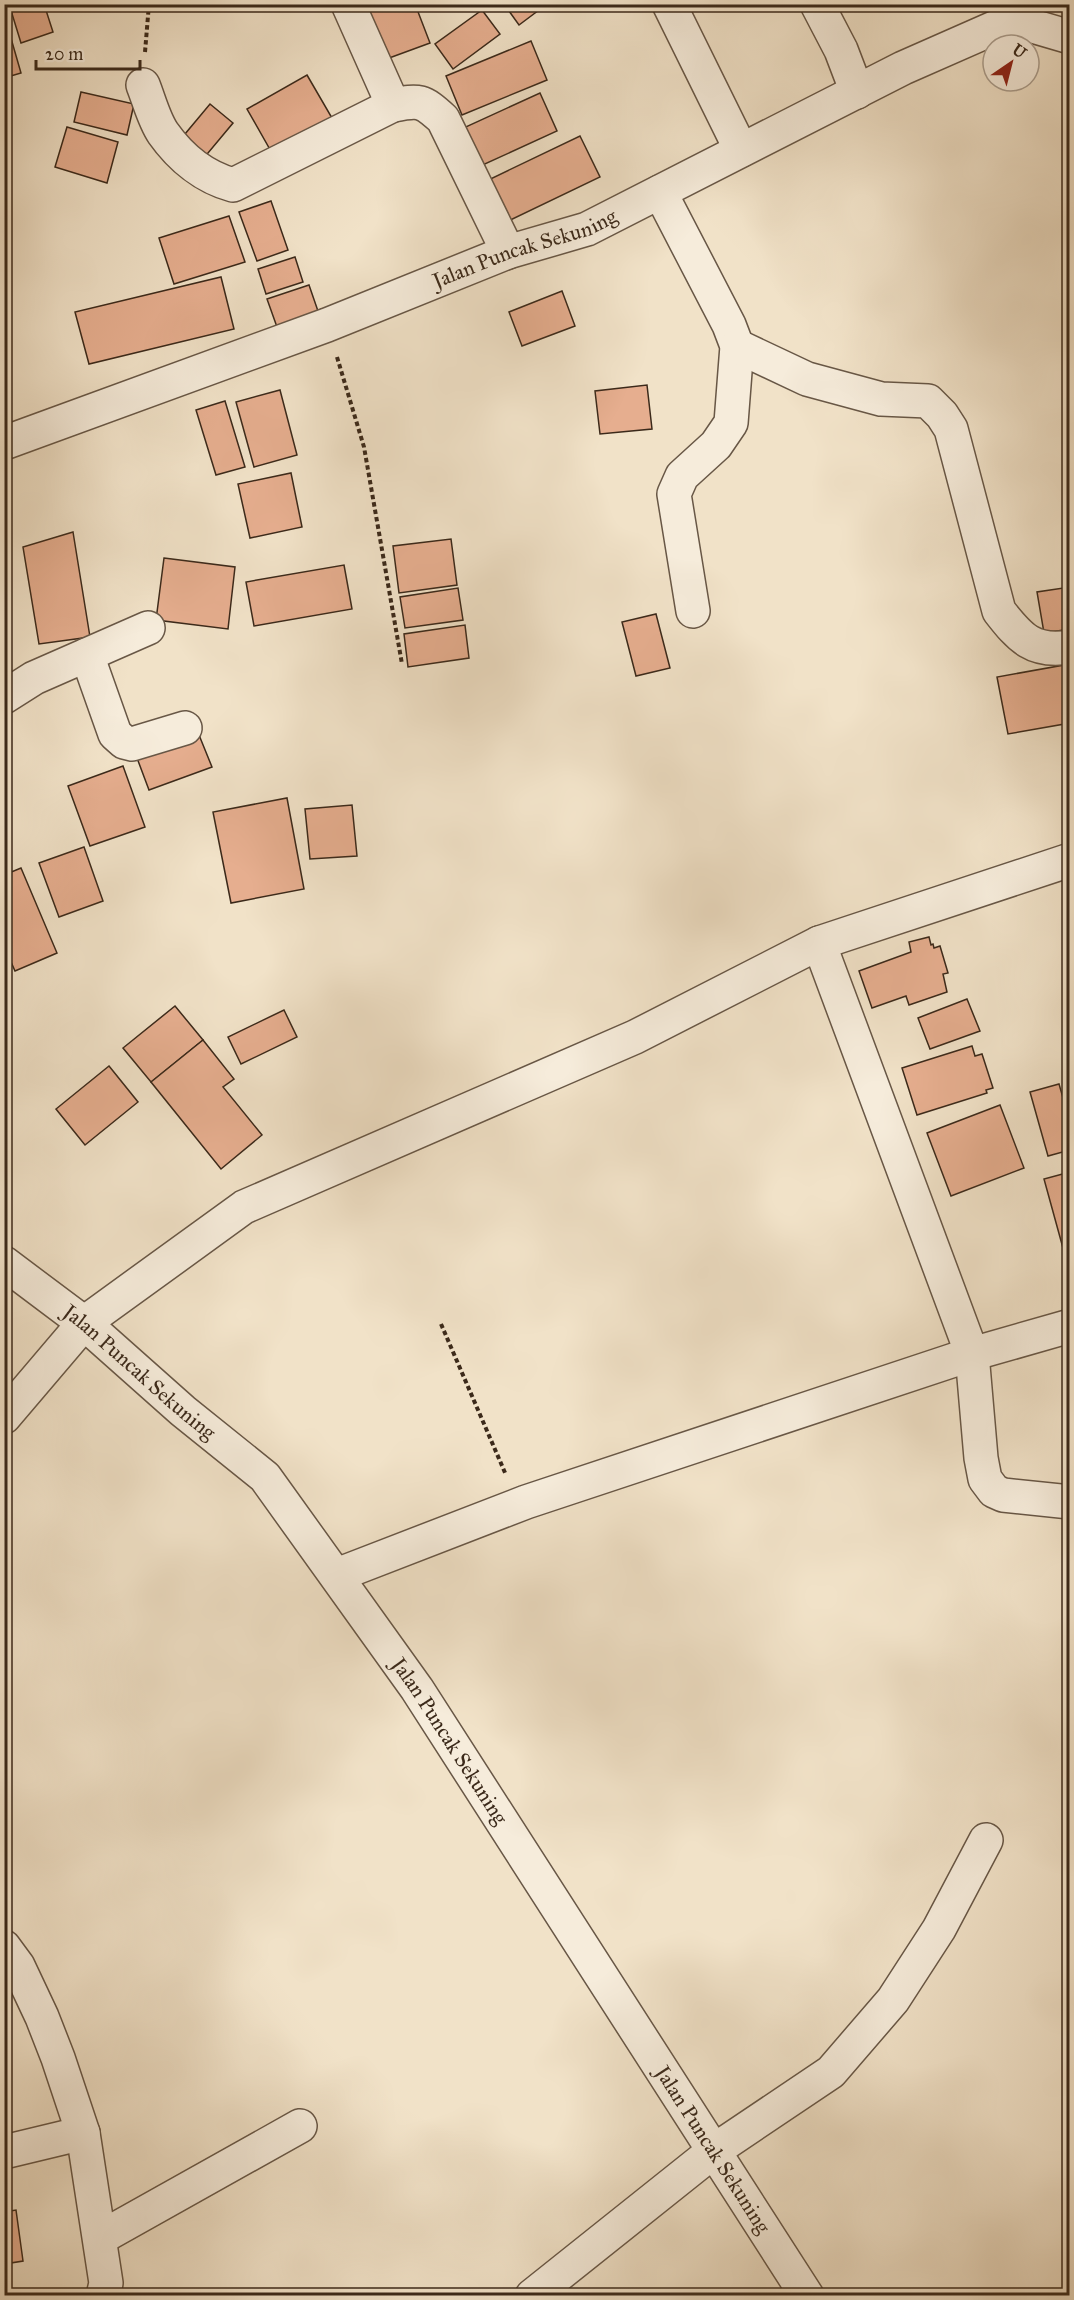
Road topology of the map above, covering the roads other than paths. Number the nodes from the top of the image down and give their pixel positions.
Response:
1 (348, 4) edge
2 (669, 4) edge
3 (817, 4) edge
4 (1015, 12) edge
5 (1070, 36) edge
6 (143, 85) road end
7 (857, 92) junction
8 (393, 105) junction
9 (741, 150) junction
10 (660, 192) junction
11 (508, 252) junction
12 (737, 346) junction
13 (4, 444) edge
14 (693, 612) dead end
15 (148, 628) dead end
16 (1070, 647) edge
17 (87, 655) junction
18 (4, 697) edge
19 (185, 728) dead end
20 (1070, 860) edge
21 (819, 943) junction
22 (4, 1263) edge
23 (84, 1323) junction
24 (1070, 1326) edge
25 (972, 1354) junction
26 (4, 1417) edge
27 (1070, 1502) edge
28 (337, 1575) junction
29 (986, 1840) dead end
30 (9, 1961) edge
31 (300, 2126) dead end
32 (83, 2133) junction
33 (715, 2150) junction
34 (4, 2151) edge
35 (100, 2238) junction
36 (103, 2295) edge
37 (532, 2295) edge
38 (807, 2295) edge

1 - 8 street
2 - 9 street
3 - 7 street
4 - 5 street
4 - 7 street, Jalan Puncak Sekuning
6 - 8 street
7 - 9 street, Jalan Puncak Sekuning
8 - 11 street
9 - 10 street, Jalan Puncak Sekuning
10 - 11 street, Jalan Puncak Sekuning
10 - 12 street
11 - 13 street, Jalan Puncak Sekuning
12 - 14 street
12 - 16 street
15 - 17 street
17 - 18 street
17 - 19 street
20 - 21 street
21 - 23 street
21 - 25 street
22 - 23 street, Jalan Puncak Sekuning
23 - 26 street
23 - 28 street, Jalan Puncak Sekuning
24 - 25 street
25 - 27 street
25 - 28 street
28 - 33 street, Jalan Puncak Sekuning
29 - 33 street
30 - 32 street
31 - 35 street
32 - 34 street
32 - 35 street
33 - 37 street
33 - 38 street, Jalan Puncak Sekuning
35 - 36 street

